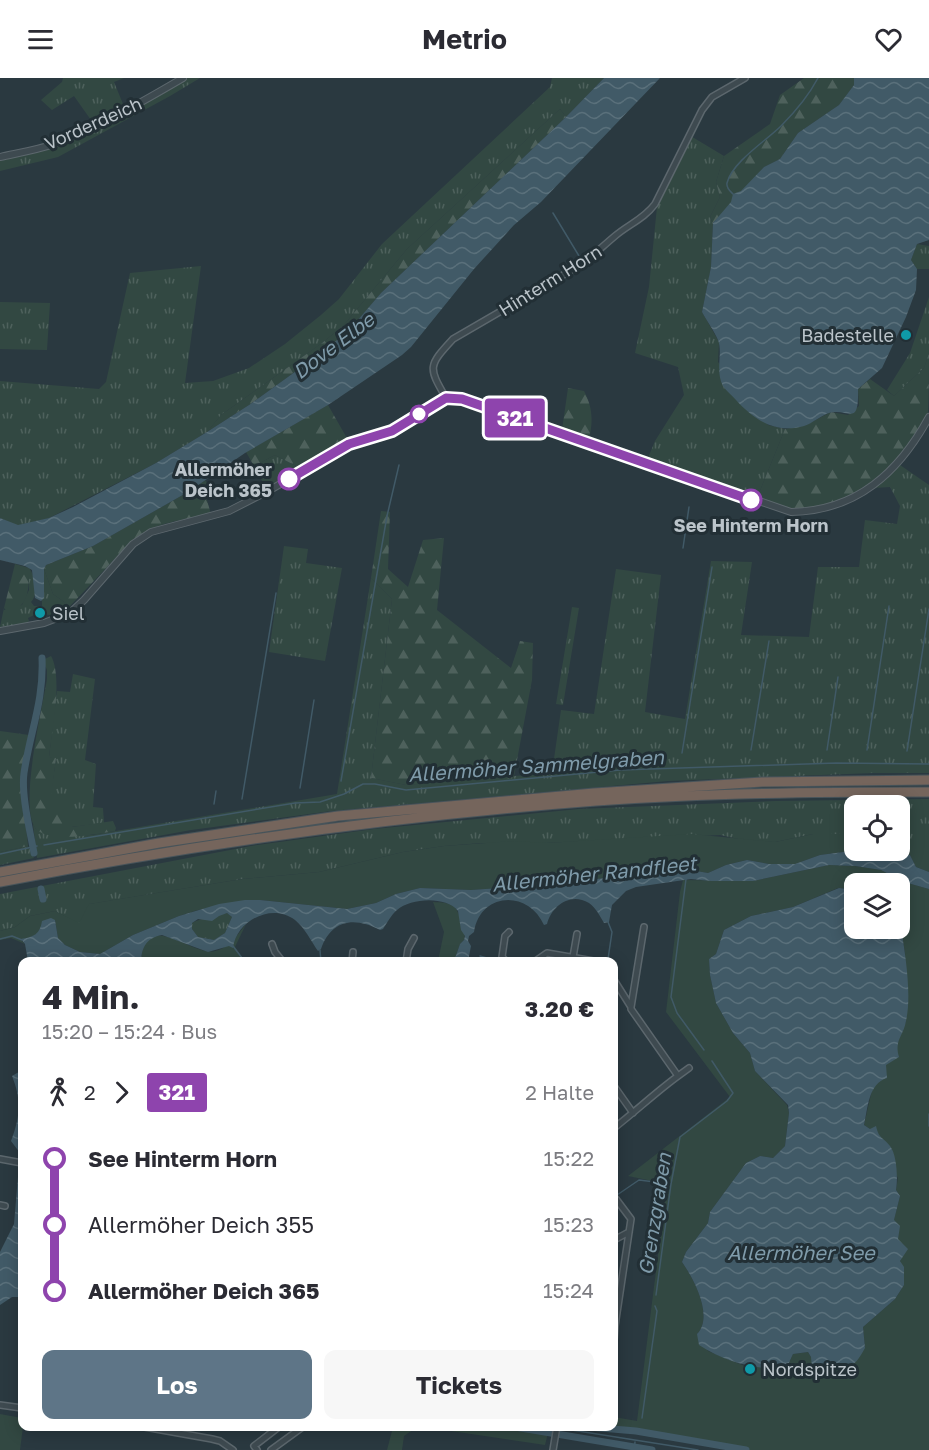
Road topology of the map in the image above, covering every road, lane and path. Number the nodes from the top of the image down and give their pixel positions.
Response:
1 (183, 78) edge
2 (745, 78) edge
3 (0, 157) edge
4 (446, 398) junction
5 (929, 417) edge
6 (0, 632) edge
7 (929, 780) edge
8 (929, 792) edge
9 (47, 868) junction
10 (0, 872) edge
11 (27, 872) junction
12 (0, 882) edge
13 (645, 927) dead end
14 (509, 932) dead end
15 (577, 934) dead end
16 (414, 938) dead end
17 (272, 944) dead end
18 (354, 952) dead end
19 (280, 957) edge
20 (353, 957) edge
21 (407, 957) edge
22 (502, 957) edge
23 (541, 957) edge
24 (573, 957) joint
25 (618, 986) edge
26 (631, 1007) junction
27 (689, 1068) dead end
28 (678, 1076) junction
29 (618, 1092) edge
30 (633, 1113) junction
31 (618, 1125) edge
32 (0, 1159) edge
33 (18, 1162) edge
34 (618, 1202) edge
35 (629, 1232) junction
36 (618, 1238) edge
37 (618, 1243) edge
38 (626, 1252) junction
39 (618, 1301) edge
40 (0, 1405) edge
41 (18, 1407) edge
42 (182, 1431) edge
43 (274, 1431) edge
44 (297, 1431) edge
45 (556, 1431) edge
46 (233, 1450) edge
47 (257, 1450) edge
48 (271, 1450) edge
49 (553, 1450) edge

1 - 3 street, Vorderdeich
2 - 4 street, Hinterm Horn
4 - 5 street
4 - 6 street
7 - 9 highway
8 - 9 highway
9 - 11 highway
10 - 11 highway
11 - 12 highway
13 - 26 street
14 - 22 street
15 - 24 street
16 - 21 street
17 - 19 street
18 - 20 street
23 - 24 street
25 - 26 street
26 - 28 street
27 - 28 street
28 - 30 street
29 - 30 street
30 - 31 street
32 - 33 street
34 - 35 street
35 - 36 street
35 - 38 street
37 - 38 street
38 - 39 street
40 - 41 street
42 - 46 street
43 - 47 street
44 - 48 street
45 - 49 street

